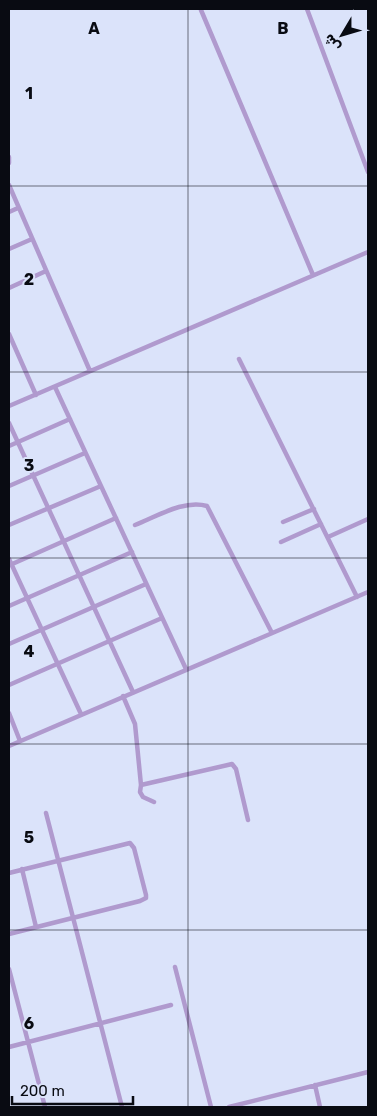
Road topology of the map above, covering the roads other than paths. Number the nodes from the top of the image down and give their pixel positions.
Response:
1 (307, 9) edge
2 (201, 10) edge
3 (9, 158) edge
4 (9, 163) edge
5 (368, 172) edge
6 (9, 185) edge
7 (18, 208) junction
8 (9, 212) edge
9 (32, 239) junction
10 (9, 249) edge
11 (368, 252) edge
12 (46, 271) junction
13 (313, 275) junction
14 (9, 288) edge
15 (9, 334) edge
16 (239, 359) dead end
17 (90, 372) junction
18 (55, 387) junction
19 (36, 395) junction
20 (9, 406) edge
21 (70, 419) junction
22 (9, 423) edge
23 (18, 442) junction
24 (9, 446) edge
25 (85, 453) junction
26 (33, 475) junction
27 (9, 486) edge
28 (101, 486) junction
29 (48, 508) junction
30 (314, 509) junction
31 (116, 518) junction
32 (368, 519) edge
33 (283, 522) dead end
34 (321, 524) junction
35 (9, 525) edge
36 (135, 525) dead end
37 (328, 538) junction
38 (63, 541) junction
39 (281, 542) dead end
40 (132, 552) junction
41 (9, 559) edge
42 (10, 565) edge
43 (79, 575) junction
44 (146, 584) junction
45 (368, 592) edge
46 (357, 596) junction
47 (27, 598) junction
48 (9, 606) edge
49 (94, 607) junction
50 (162, 618) junction
51 (42, 630) junction
52 (272, 633) junction
53 (110, 642) junction
54 (9, 644) edge
55 (58, 664) junction
56 (186, 669) junction
57 (9, 685) edge
58 (133, 692) junction
59 (123, 696) junction
60 (9, 713) edge
61 (81, 714) junction
62 (20, 741) junction
63 (9, 746) edge
64 (141, 785) junction
65 (154, 802) dead end
66 (46, 813) dead end
67 (248, 820) dead end
68 (58, 860) junction
69 (22, 869) junction
70 (9, 873) edge
71 (73, 917) junction
72 (36, 927) junction
73 (9, 934) edge
74 (176, 967) dead end
75 (9, 969) edge
76 (171, 1005) dead end
77 (101, 1024) junction
78 (28, 1042) junction
79 (9, 1047) edge
80 (368, 1072) edge
81 (315, 1085) junction
82 (45, 1107) edge
83 (122, 1107) edge
84 (211, 1107) edge
85 (229, 1107) edge
86 (320, 1107) edge

1 - 5 street
2 - 13 street
3 - 4 street
6 - 7 street
7 - 8 street
7 - 9 street
9 - 10 street
9 - 12 street
11 - 13 street
12 - 14 street
12 - 17 street
13 - 17 street
15 - 19 street
16 - 30 street
17 - 18 street
18 - 19 street
18 - 21 street
19 - 20 street
21 - 23 street
21 - 25 street
22 - 23 street
23 - 24 street
23 - 26 street
25 - 26 street
25 - 28 street
26 - 27 street
26 - 29 street
28 - 29 street
28 - 31 street
29 - 35 street
29 - 38 street
30 - 33 street
30 - 34 street
31 - 38 street
31 - 40 street
32 - 37 street
34 - 37 street
34 - 39 street
36 - 52 street
37 - 46 street
38 - 42 street
38 - 43 street
40 - 43 street
40 - 44 street
41 - 42 street
42 - 47 street
43 - 47 street
43 - 49 street
44 - 49 street
44 - 50 street
45 - 46 street
46 - 52 street
47 - 48 street
47 - 51 street
49 - 51 street
49 - 53 street
50 - 53 street
50 - 56 street
51 - 54 street
51 - 55 street
52 - 56 street
53 - 55 street
53 - 58 street
55 - 57 street
55 - 61 street
56 - 58 street
58 - 59 street
59 - 61 street
59 - 64 street
60 - 62 street
61 - 62 street
62 - 63 street
64 - 65 street
64 - 67 street
66 - 68 street
68 - 69 street
68 - 71 street
68 - 71 street
69 - 70 street
69 - 72 street
71 - 72 street
71 - 77 street
72 - 73 street
74 - 84 street
75 - 78 street
76 - 77 street
77 - 78 street
77 - 83 street
78 - 79 street
78 - 82 street
80 - 81 street
81 - 85 street
81 - 86 street

